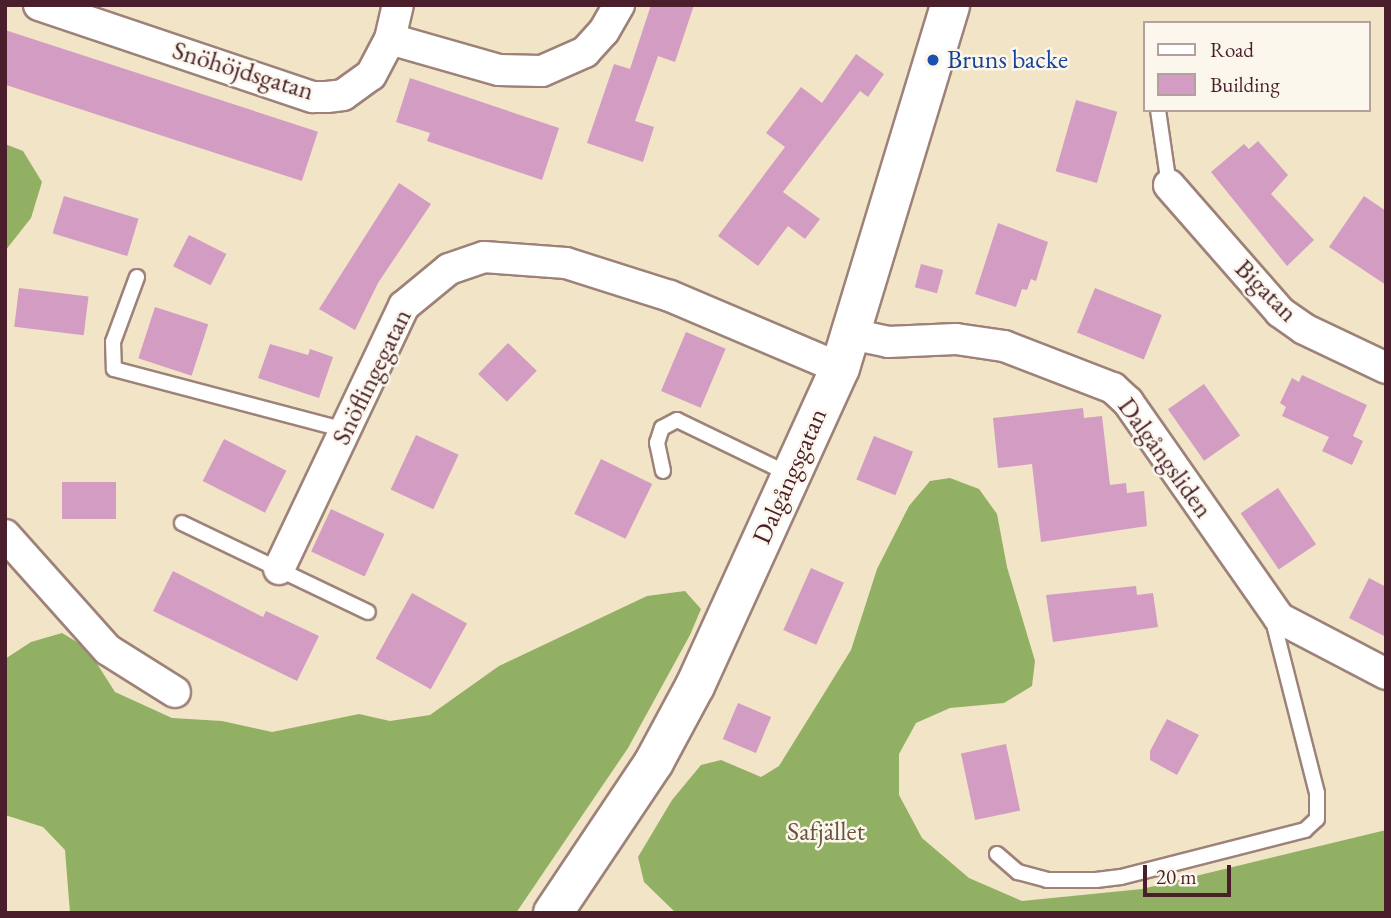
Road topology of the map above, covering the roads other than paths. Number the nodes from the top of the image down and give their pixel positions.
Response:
1 (39, 5) edge
2 (398, 5) edge
3 (619, 5) edge
4 (950, 5) edge
5 (390, 39) junction
6 (1158, 112) edge
7 (1169, 185) joint
8 (137, 277) dead end
9 (845, 351) junction
10 (1386, 368) edge
11 (345, 430) junction
12 (663, 471) dead end
13 (791, 474) junction
14 (182, 523) dead end
15 (5, 535) edge
16 (279, 569) junction
17 (368, 612) dead end
18 (1279, 618) junction
19 (1386, 674) edge
20 (175, 692) dead end
21 (997, 855) dead end
22 (553, 913) edge

1 - 5 street, Snöhöjdsgatan
2 - 5 street, Snöhöjdsgatan
3 - 5 street
4 - 9 street, Dalgångsgatan
6 - 7 lane
7 - 10 street, Bigatan
8 - 11 lane
9 - 11 street, Snöflingegatan
9 - 13 street, Dalgångsgatan
9 - 18 street, Dalgångsliden
11 - 16 street, Snöflingegatan
12 - 13 lane
13 - 22 street, Dalgångsgatan
14 - 16 lane
15 - 20 street
16 - 17 lane
18 - 19 street, Dalgångsliden
18 - 21 lane

